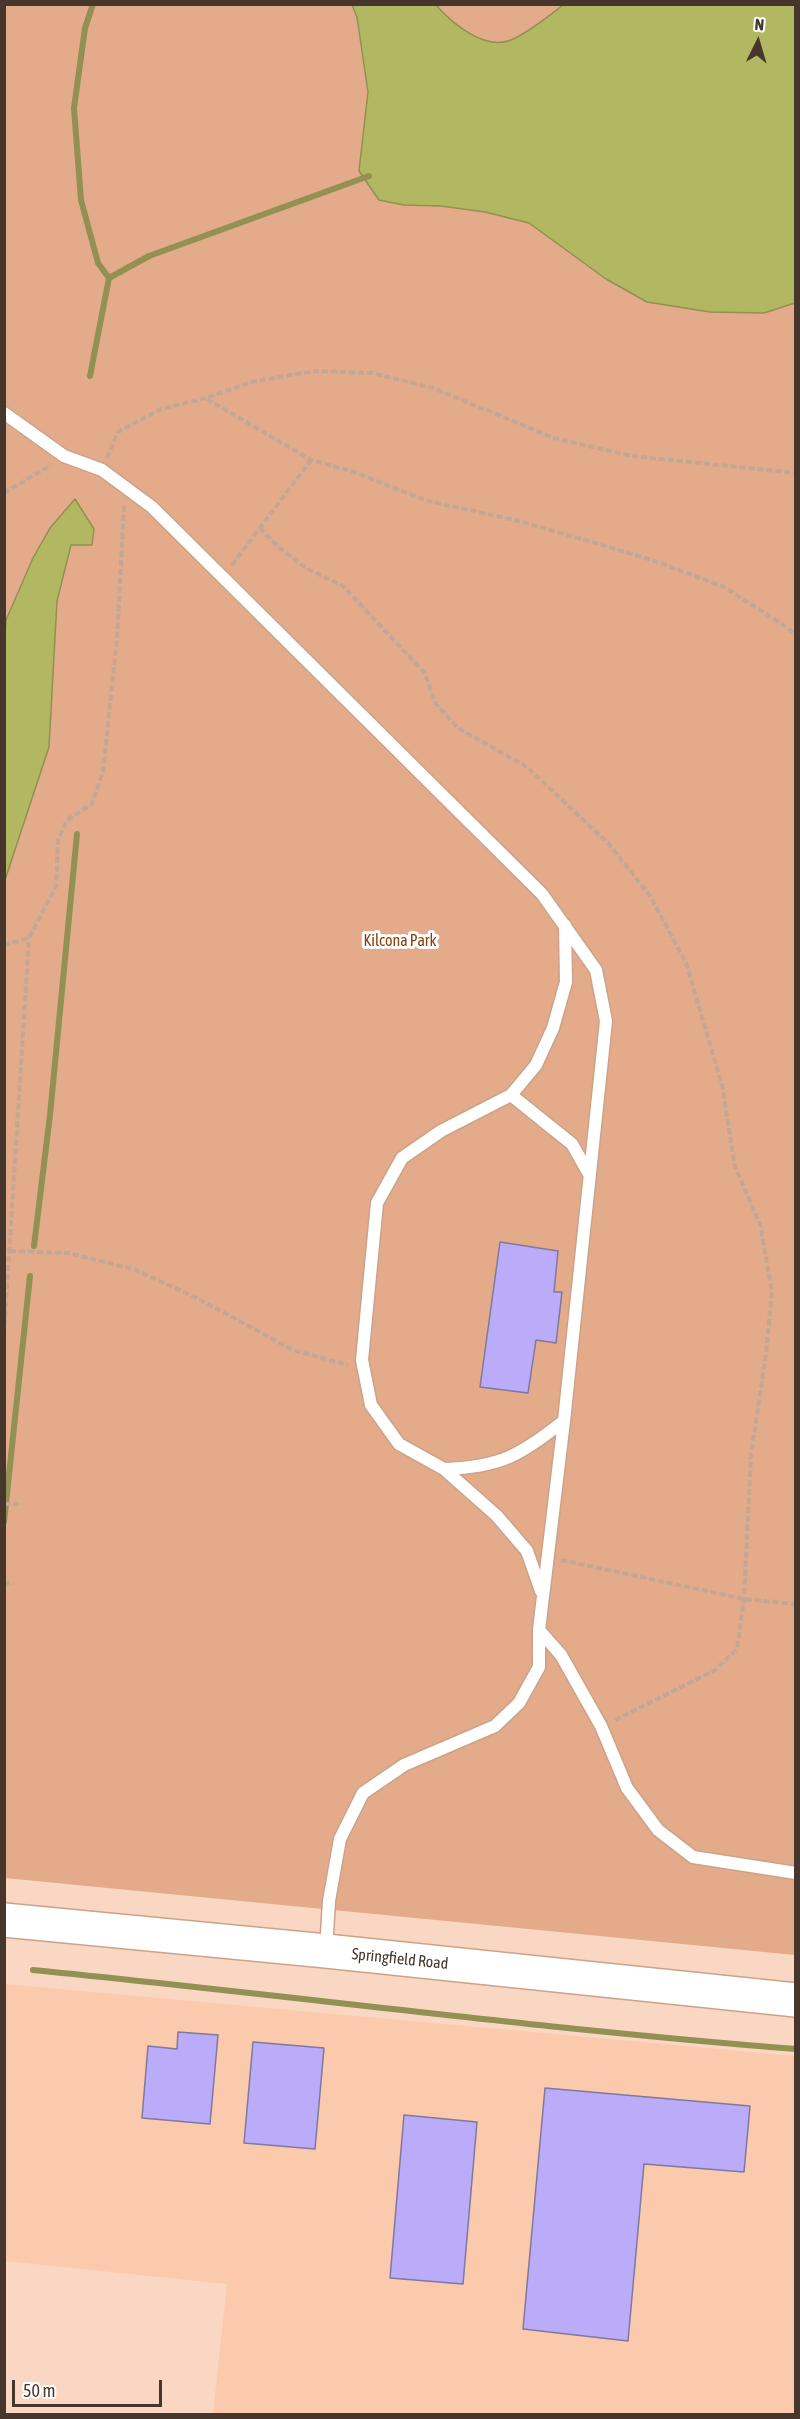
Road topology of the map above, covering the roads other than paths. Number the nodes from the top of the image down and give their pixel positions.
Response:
1 (4, 413) edge
2 (565, 924) junction
3 (511, 1095) junction
4 (589, 1174) junction
5 (564, 1421) junction
6 (444, 1469) junction
7 (542, 1595) junction
8 (539, 1630) junction
9 (795, 1873) edge
10 (4, 1920) edge
11 (326, 1951) junction
12 (795, 2000) edge

1 - 2 lane
2 - 3 lane
2 - 4 lane
3 - 4 lane
3 - 6 lane
4 - 5 lane
5 - 6 lane
5 - 7 lane
6 - 7 lane
7 - 8 lane
8 - 9 lane
8 - 11 lane
10 - 11 street, Springfield Road
11 - 12 street, Springfield Road

